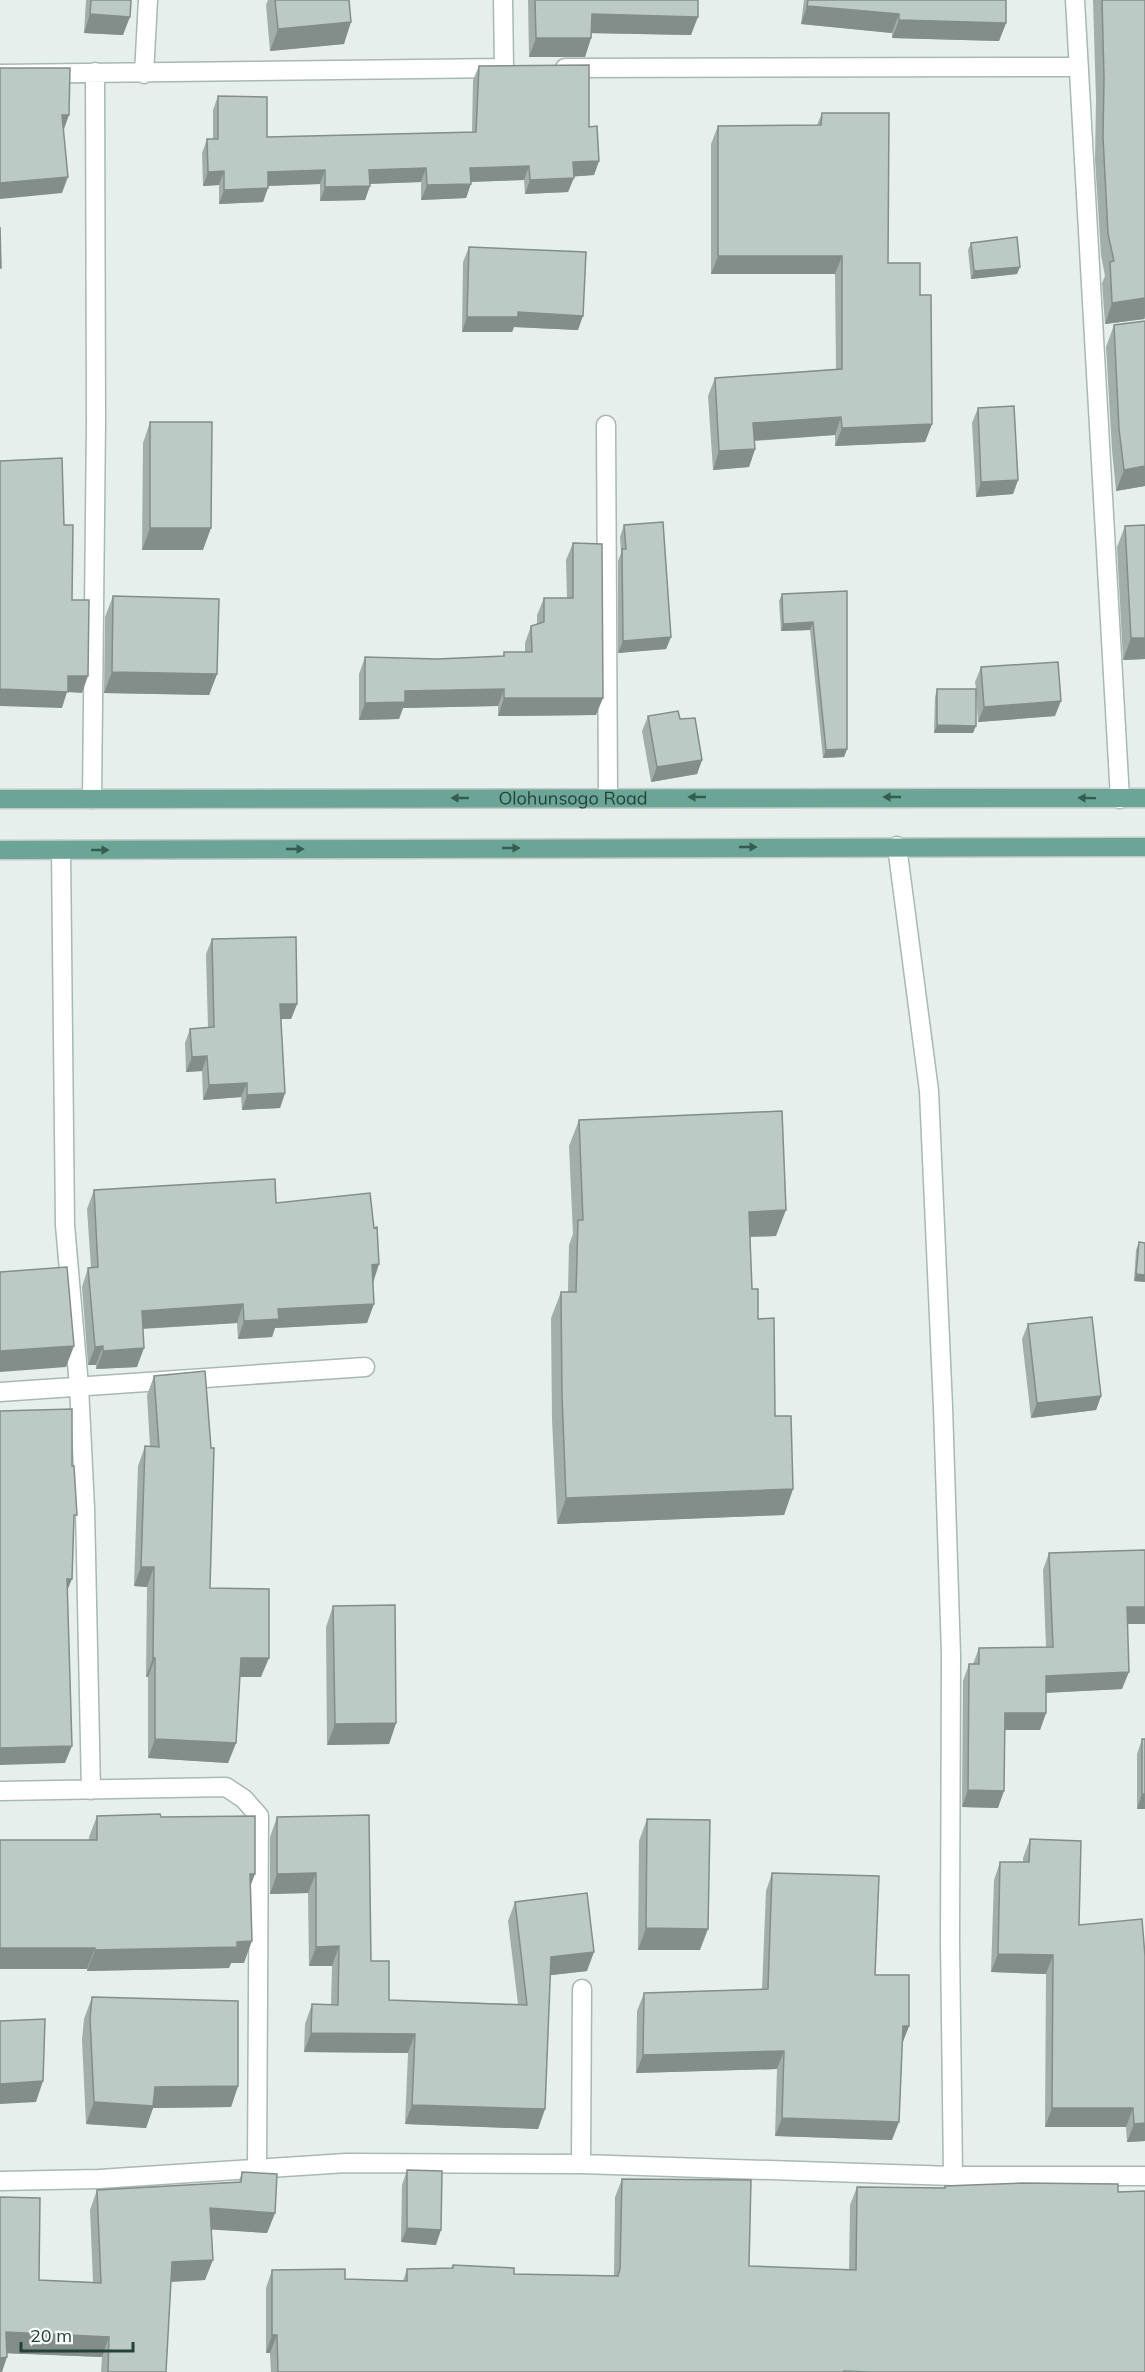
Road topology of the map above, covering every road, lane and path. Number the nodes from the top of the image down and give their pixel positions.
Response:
1 (147, 0) edge
2 (503, 0) edge
3 (1075, 0) edge
4 (1079, 67) junction
5 (552, 68) edge
6 (95, 72) junction
7 (0, 74) edge
8 (144, 74) junction
9 (1114, 334) edge
10 (1094, 337) junction
11 (606, 425) dead end
12 (608, 797) junction
13 (92, 798) junction
14 (1145, 798) edge
15 (0, 799) edge
16 (1120, 799) junction
17 (897, 846) junction
18 (1145, 847) edge
19 (0, 850) edge
20 (61, 850) junction
21 (365, 1367) dead end
22 (79, 1386) junction
23 (0, 1392) edge
24 (91, 1790) junction
25 (0, 1791) edge
26 (582, 1989) dead end
27 (581, 2164) junction
28 (257, 2168) junction
29 (953, 2176) junction
30 (1145, 2176) edge
31 (0, 2181) edge

1 - 8 street
2 - 8 street
3 - 4 street
4 - 5 street
4 - 10 street
6 - 7 street
6 - 8 street
6 - 13 street
9 - 10 street
10 - 16 street
11 - 12 street
12 -> 13 main road, Olohunsogo Road
16 -> 12 main road, Olohunsogo Road
13 - 15 main road, Olohunsogo Road
14 - 16 main road, Olohunsogo Road
17 - 18 main road
20 -> 17 main road
17 - 29 street
19 - 20 main road
20 - 22 street
21 - 22 street
22 - 23 street
22 - 24 street
24 - 25 street
24 - 28 street
26 - 27 street
27 - 28 street
27 - 29 street
28 - 31 street
29 - 30 street

